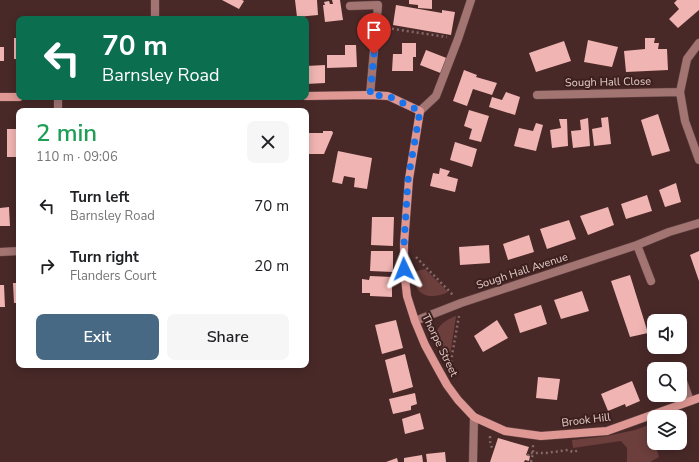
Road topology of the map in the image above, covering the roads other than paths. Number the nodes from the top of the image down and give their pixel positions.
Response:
1 (155, 0) edge
2 (471, 0) edge
3 (350, 6) dead end
4 (154, 16) edge
5 (699, 43) edge
6 (680, 92) junction
7 (370, 95) junction
8 (537, 95) dead end
9 (309, 96) edge
10 (0, 97) edge
11 (16, 97) edge
12 (420, 111) junction
13 (699, 160) edge
14 (699, 223) edge
15 (637, 245) junction
16 (16, 251) edge
17 (0, 252) edge
18 (651, 281) dead end
19 (415, 321) junction
20 (687, 393) edge
21 (699, 398) edge
22 (690, 401) junction
23 (474, 417) junction
24 (473, 462) edge

1 - 4 street
2 - 12 street
3 - 7 street
5 - 6 street
6 - 8 street, Sough Hall Close
6 - 13 street
7 - 9 main road
7 - 12 main road
10 - 11 main road
12 - 19 main road, Thorpe Street
14 - 15 street, Sough Hall Avenue
15 - 18 street
15 - 19 street, Sough Hall Avenue
16 - 17 street
19 - 23 main road, Thorpe Street
20 - 22 street
21 - 22 main road, Brook Hill
22 - 23 main road, Brook Hill
23 - 24 street

